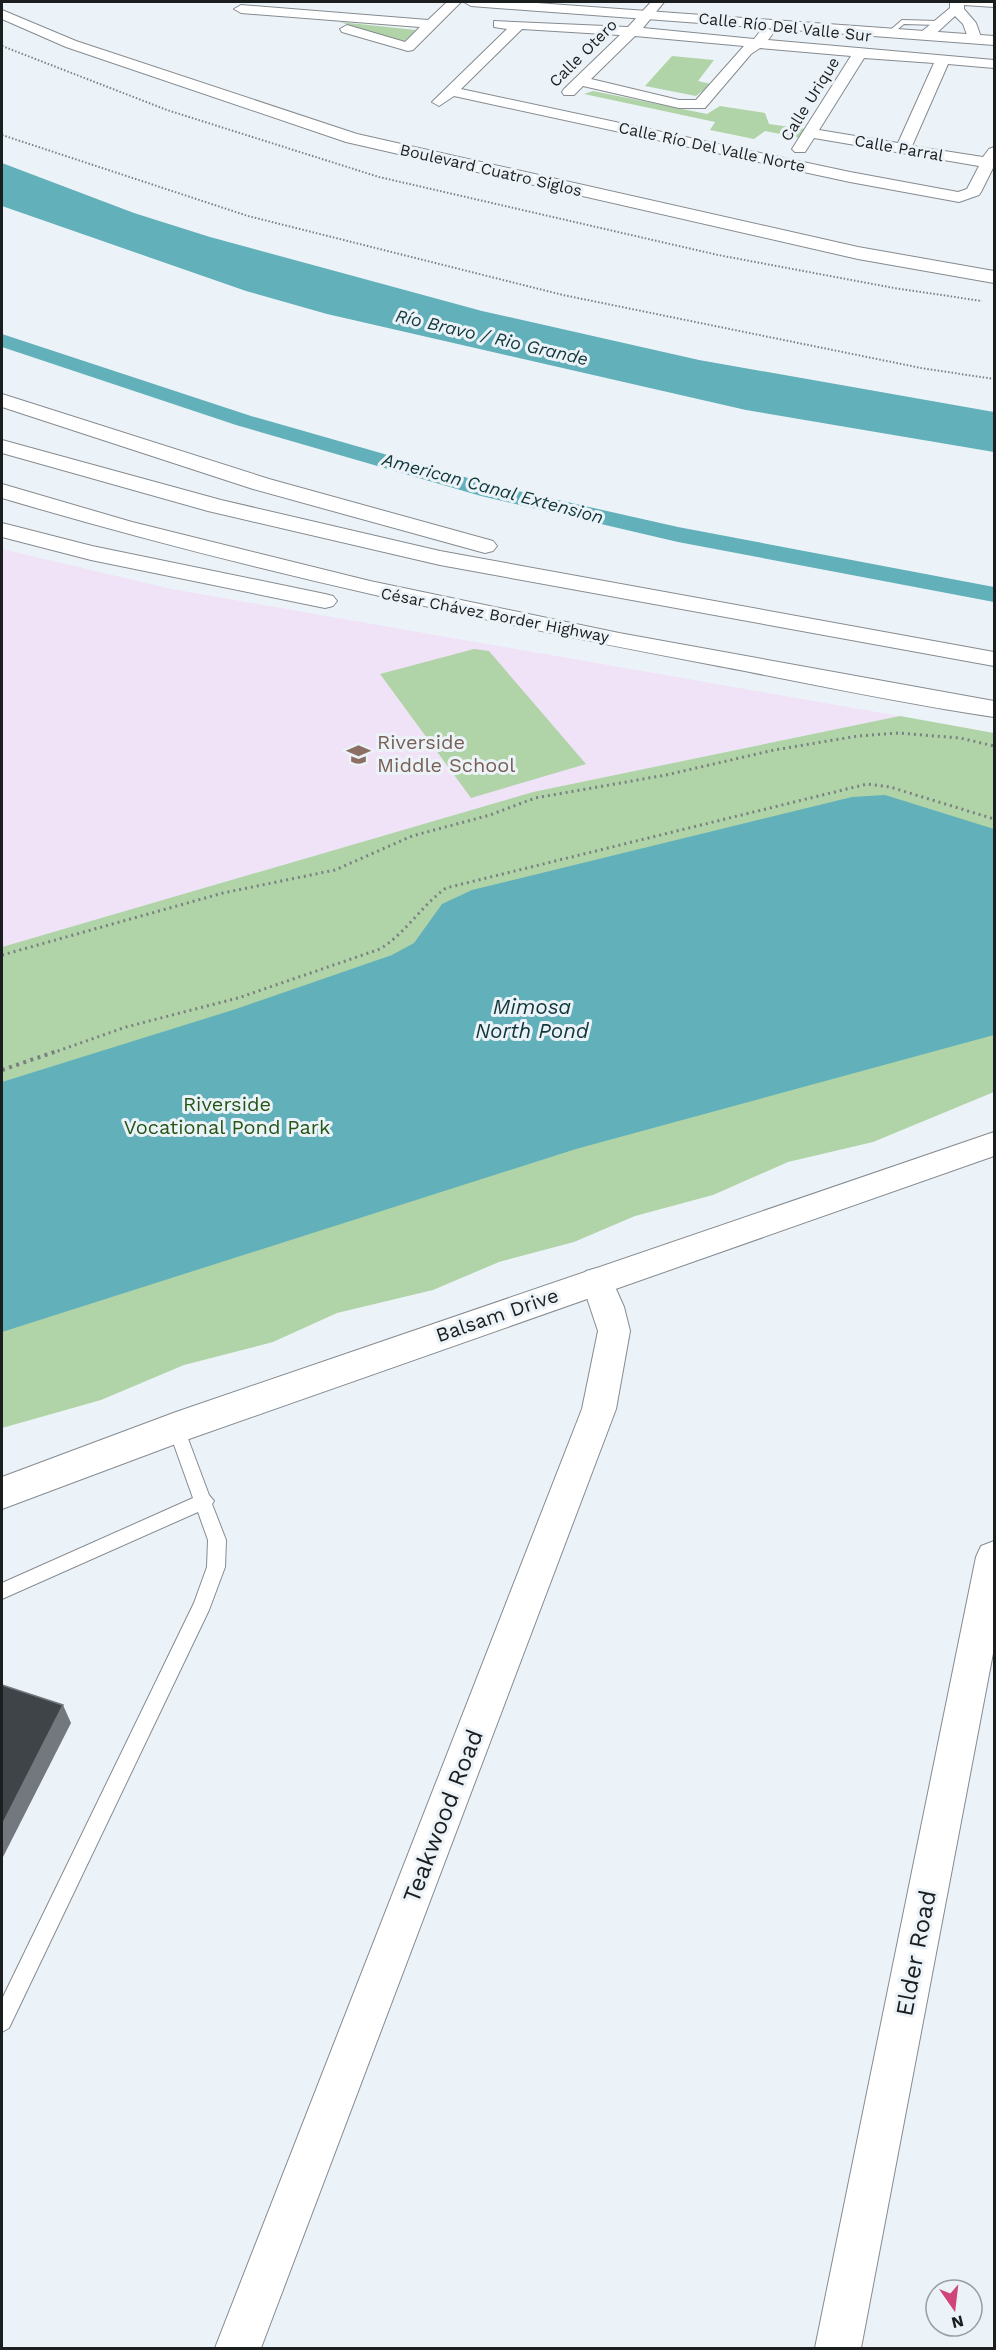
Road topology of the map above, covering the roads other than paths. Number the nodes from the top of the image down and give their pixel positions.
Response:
1 (454, 2) edge
2 (471, 2) edge
3 (994, 3) edge
4 (960, 4) edge
5 (241, 9) dead end
6 (2, 14) edge
7 (299, 14) junction
8 (644, 14) edge
9 (938, 23) junction
10 (969, 23) junction
11 (431, 24) junction
12 (499, 24) dead end
13 (764, 24) junction
14 (519, 26) junction
15 (994, 31) edge
16 (891, 33) junction
17 (925, 36) junction
18 (975, 40) junction
19 (994, 41) edge
20 (751, 45) junction
21 (860, 53) junction
22 (943, 59) junction
23 (994, 64) edge
24 (580, 81) junction
25 (451, 91) junction
26 (437, 104) dead end
27 (550, 111) junction
28 (809, 133) junction
29 (903, 148) junction
30 (992, 157) edge
31 (791, 164) junction
32 (994, 277) edge
33 (2, 400) edge
34 (2, 446) edge
35 (2, 491) edge
36 (2, 530) edge
37 (783, 621) junction
38 (994, 659) edge
39 (717, 661) junction
40 (994, 710) edge
41 (994, 1144) edge
42 (597, 1280) junction
43 (176, 1428) junction
44 (2, 1493) edge
45 (205, 1501) junction
46 (994, 1557) edge
47 (2, 1591) edge
48 (2, 2021) edge
49 (238, 2349) edge
50 (838, 2349) edge

1 - 11 street
2 - 8 main road
3 - 4 street
4 - 9 street
4 - 10 street
5 - 7 street
6 - 32 main road, Boulevard Cuatro Siglos
7 - 11 street
7 - 11 street
8 - 13 main road
8 - 14 street, Calle Río Del Valle Sur
8 - 20 street, Calle Río Del Valle Sur
8 - 24 street, Calle Otero
9 - 16 lane
9 - 17 street
10 - 15 main road
10 - 18 street
12 - 14 street, Calle Río Del Valle Sur
13 - 16 main road
13 - 20 street
14 - 25 street
16 - 17 main road
17 - 18 main road
18 - 19 main road
20 - 21 street, Calle Río Del Valle Sur
20 - 24 street
21 - 22 street, Calle Río Del Valle Sur
21 - 28 street, Calle Urique
22 - 23 street, Calle Río Del Valle Sur
22 - 29 street
24 - 27 street, Calle Otero
25 - 26 street
25 - 27 street, Calle Río Del Valle Norte
27 - 31 street, Calle Río Del Valle Norte
28 - 29 street, Calle Parral
28 - 31 street, Calle Urique
29 - 30 street, Calle Parral
30 - 31 street, Calle Río Del Valle Norte
33 - 37 main road
34 - 37 main road
35 - 39 main road, César Chávez Border Highway
36 - 39 main road
37 - 38 main road
39 - 40 main road, César Chávez Border Highway
41 - 42 main road, Balsam Drive
42 - 43 main road, Balsam Drive
42 - 49 street, Teakwood Road
43 - 44 main road, Balsam Drive
43 - 45 lane
45 - 47 lane
45 - 48 lane
46 - 50 street, Elder Road

